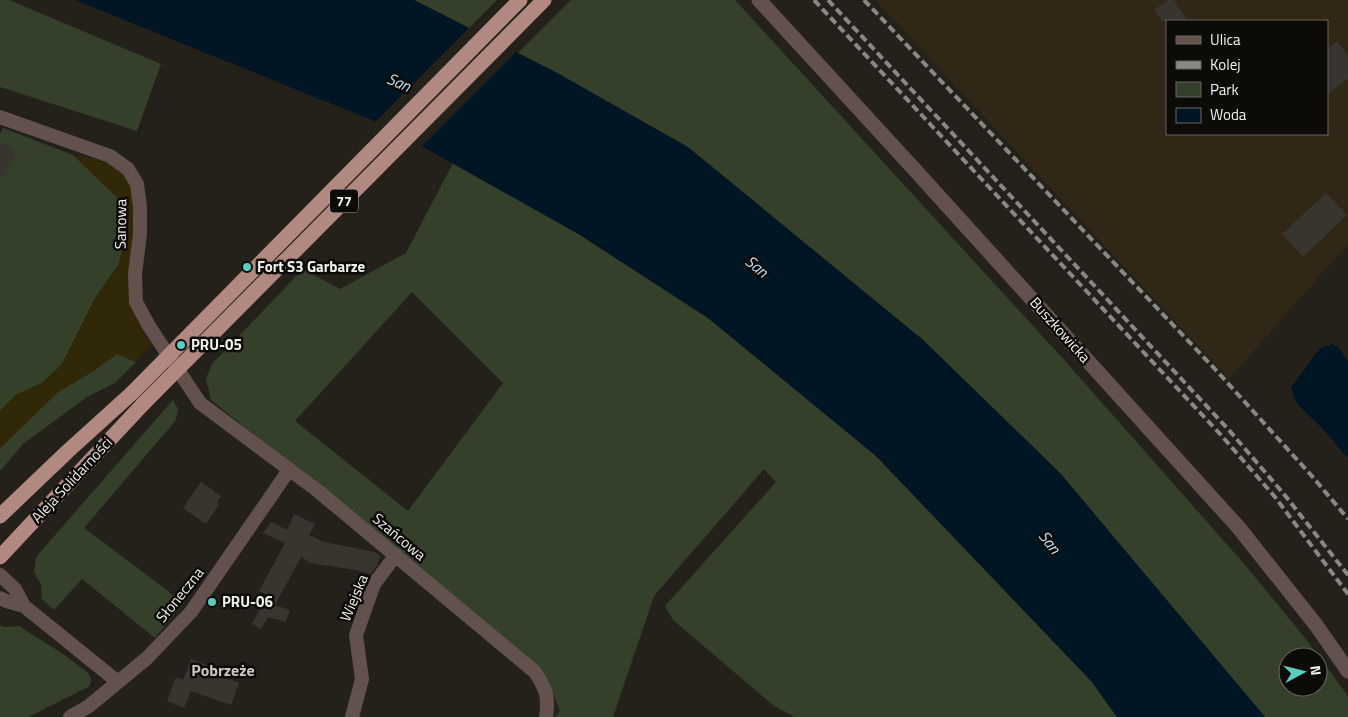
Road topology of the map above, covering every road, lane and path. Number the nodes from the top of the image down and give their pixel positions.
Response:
1 (520, 0) edge
2 (544, 0) edge
3 (759, 0) edge
4 (0, 117) edge
5 (200, 402) joint
6 (289, 470) junction
7 (2, 512) edge
8 (396, 555) junction
9 (0, 557) edge
10 (0, 575) edge
11 (0, 598) edge
12 (24, 606) junction
13 (1348, 671) edge
14 (118, 682) junction
15 (70, 717) edge
16 (352, 717) edge
17 (546, 717) edge

1 - 7 highway, Aleja Solidarności / 77, bridge
2 - 9 highway, Aleja Solidarności / 77, bridge
3 - 13 street, Buszkowicka
4 - 5 street, Sanowa
5 - 6 street, Szańcowa
6 - 8 street, Szańcowa
6 - 14 street, Słoneczna
8 - 16 street, Wiejska
8 - 17 street, Szańcowa
10 - 12 street
11 - 12 street
12 - 14 street
14 - 15 street, Słoneczna

